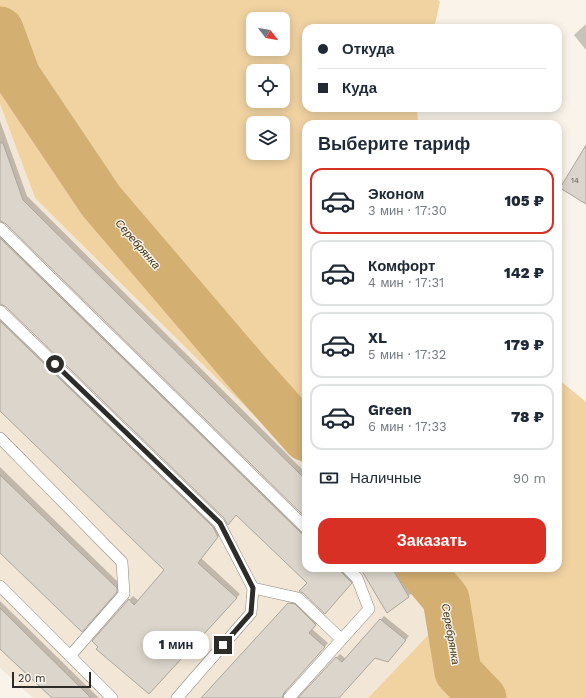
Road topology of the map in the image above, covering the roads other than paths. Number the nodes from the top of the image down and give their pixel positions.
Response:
1 (0, 228) edge
2 (0, 311) edge
3 (0, 438) edge
4 (302, 524) edge
5 (351, 572) edge
6 (0, 586) edge
7 (253, 588) junction
8 (341, 639) junction
9 (70, 656) junction
10 (112, 698) edge
11 (177, 698) edge
12 (289, 698) edge

1 - 4 lane
2 - 7 lane
3 - 9 lane
5 - 8 lane
6 - 9 lane
7 - 8 lane
7 - 11 lane
8 - 12 lane
9 - 10 lane

